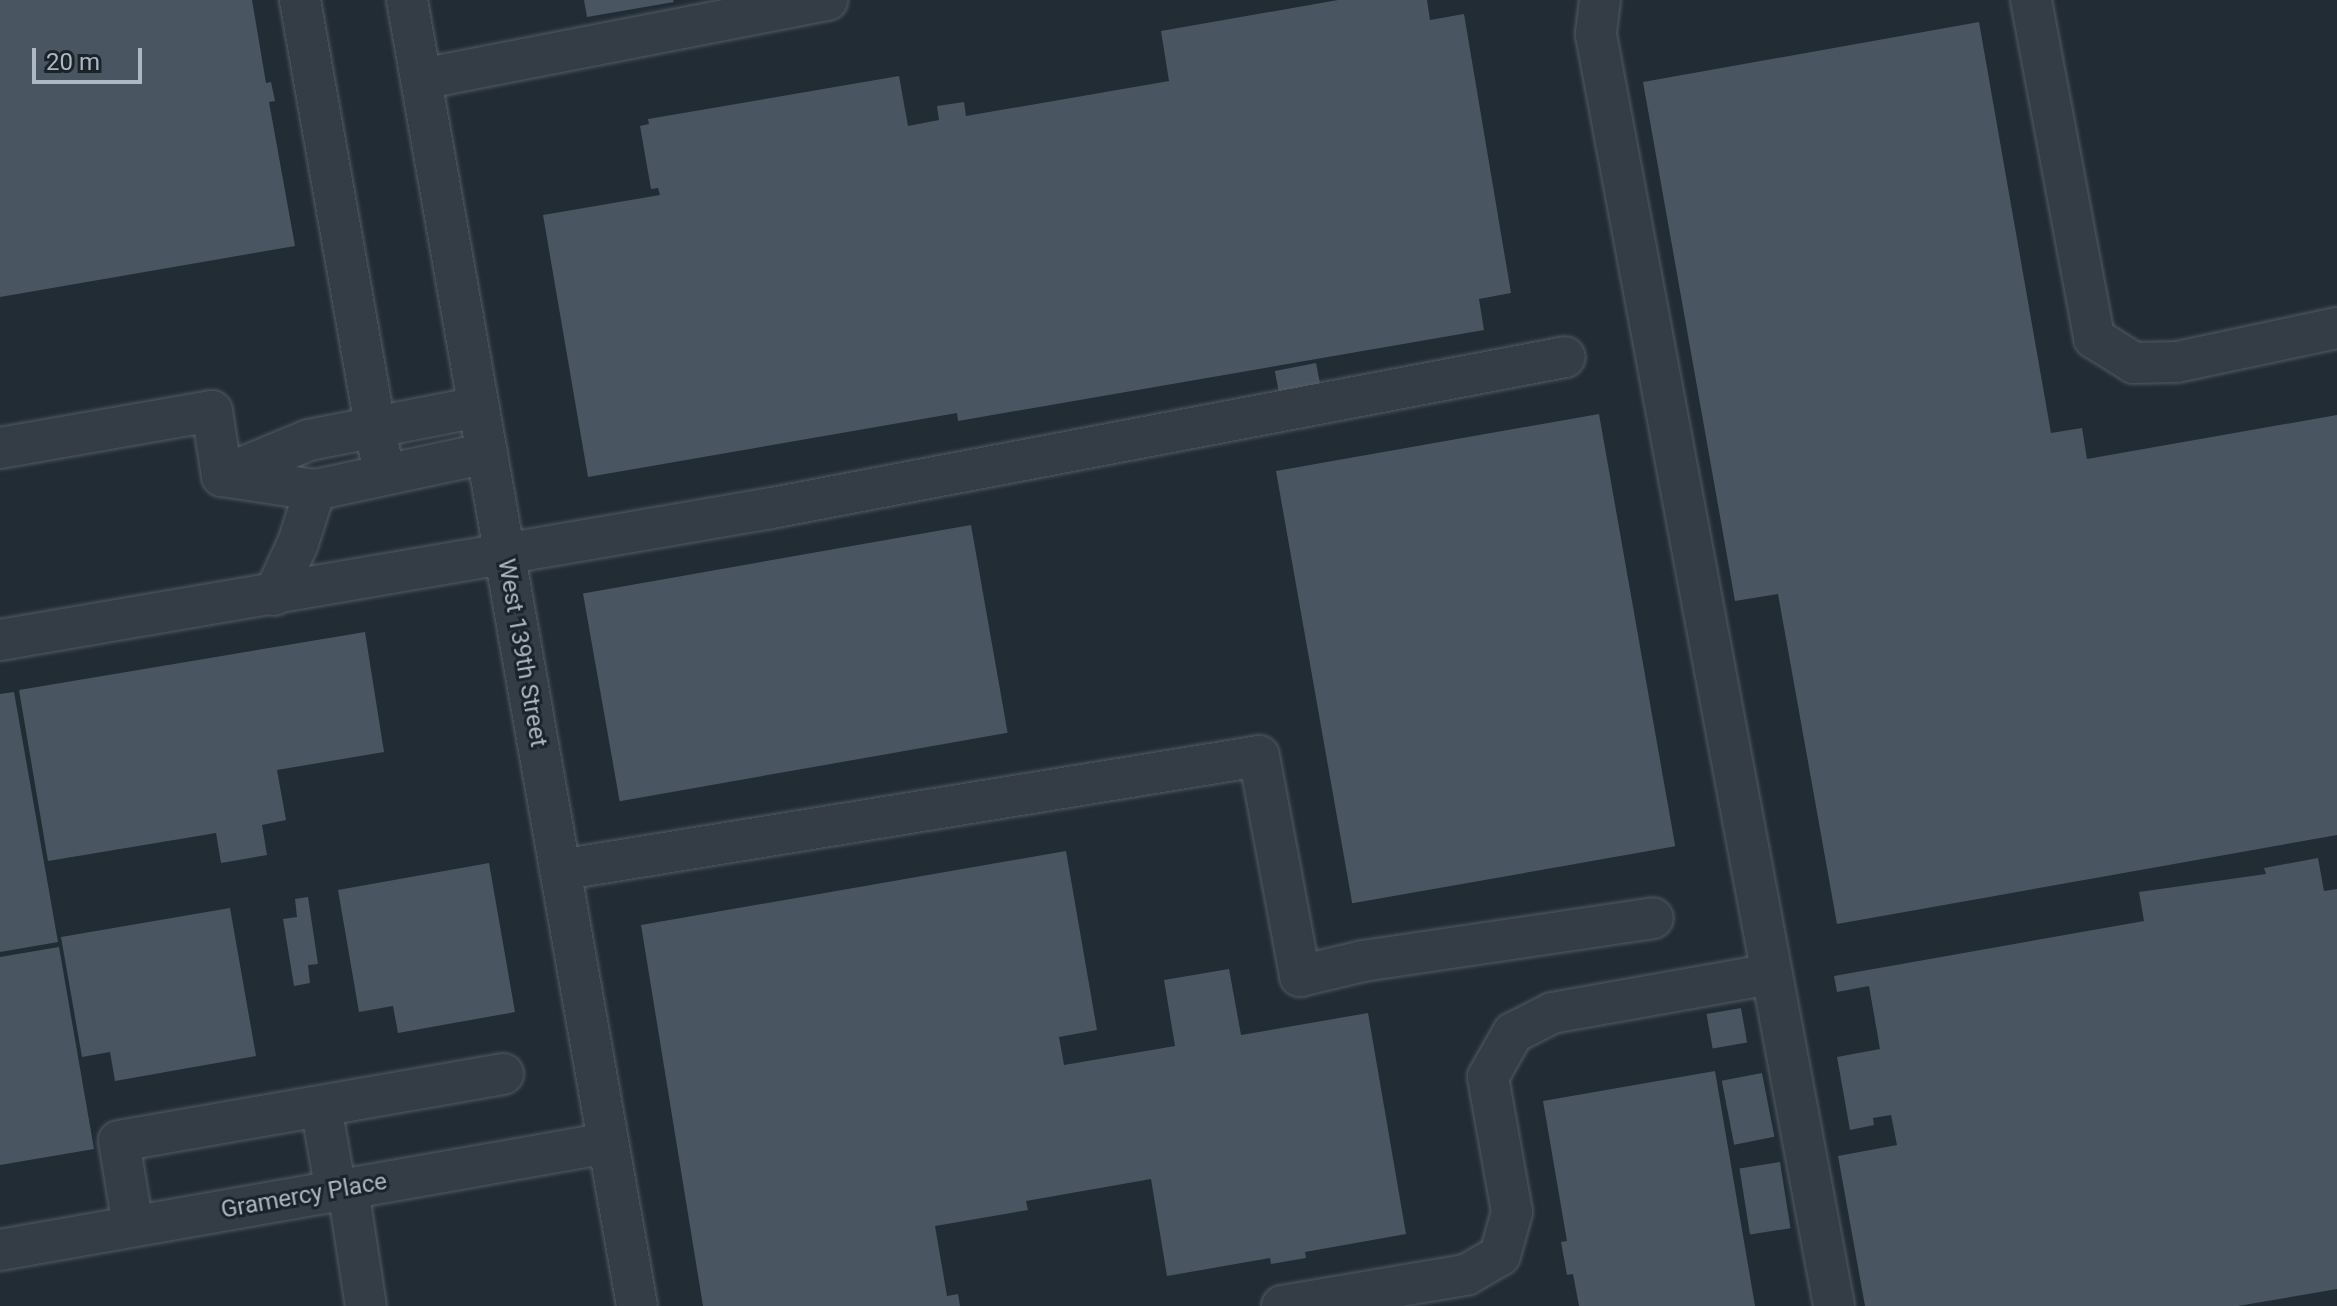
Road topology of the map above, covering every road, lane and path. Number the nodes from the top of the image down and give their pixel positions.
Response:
1 (300, 0) edge
2 (407, 0) edge
3 (1600, 0) edge
4 (2031, 0) edge
5 (803, 2) edge
6 (421, 79) junction
7 (2337, 328) edge
8 (1565, 357) dead end
9 (479, 407) junction
10 (376, 427) junction
11 (0, 448) edge
12 (487, 453) junction
13 (384, 475) junction
14 (222, 476) junction
15 (315, 490) junction
16 (505, 556) junction
17 (274, 595) junction
18 (0, 640) edge
19 (560, 870) junction
20 (1653, 918) dead end
21 (1772, 974) junction
22 (503, 1074) dead end
23 (321, 1107) junction
24 (608, 1143) junction
25 (342, 1190) junction
26 (133, 1226) junction
27 (0, 1250) edge
28 (356, 1304) edge
29 (637, 1306) edge
30 (1282, 1306) edge
31 (1834, 1306) edge

1 - 10 street
2 - 6 street, West 139th Street
3 - 21 street
4 - 7 street
5 - 6 street
6 - 9 street, West 139th Street
8 - 16 street
9 - 10 street
9 - 12 street, West 139th Street
10 - 13 street
10 - 14 street
11 - 14 street
12 - 13 street
12 - 16 street, West 139th Street
13 - 15 street
14 - 15 street
15 - 17 street
16 - 17 street
16 - 19 street, West 139th Street
17 - 18 street
19 - 20 street
19 - 24 street, West 139th Street
21 - 30 street
21 - 31 street
22 - 23 street
23 - 25 street
23 - 26 street
24 - 25 street, Gramercy Place
24 - 29 street, West 139th Street
25 - 26 street, Gramercy Place
25 - 28 street
26 - 27 street, Gramercy Place

